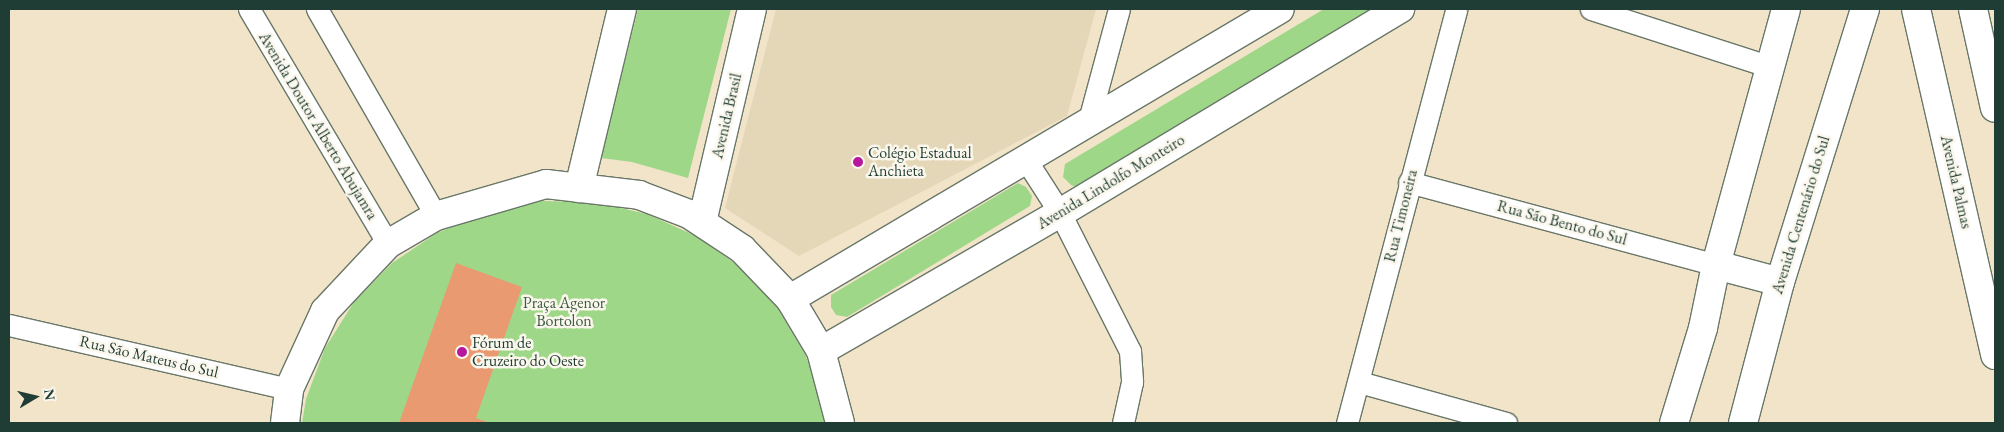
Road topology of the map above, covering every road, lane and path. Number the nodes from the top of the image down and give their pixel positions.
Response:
1 (249, 9) edge
2 (317, 9) edge
3 (622, 9) edge
4 (752, 9) edge
5 (1119, 9) edge
6 (1280, 9) edge
7 (1400, 9) edge
8 (1456, 9) edge
9 (1591, 9) edge
10 (1786, 9) edge
11 (1865, 9) edge
12 (1916, 9) edge
13 (1974, 9) edge
14 (1771, 67) junction
15 (1995, 108) edge
16 (1089, 120) junction
17 (1026, 160) junction
18 (1409, 182) junction
19 (579, 188) junction
20 (1060, 213) junction
21 (436, 216) junction
22 (702, 222) junction
23 (388, 244) junction
24 (1716, 265) junction
25 (1780, 282) junction
26 (790, 299) junction
27 (9, 325) edge
28 (821, 351) junction
29 (1995, 355) edge
30 (1359, 382) junction
31 (289, 389) junction
32 (285, 423) edge
33 (840, 423) edge
34 (1123, 423) edge
35 (1347, 423) edge
36 (1506, 423) edge
37 (1674, 423) edge
38 (1743, 423) edge

1 - 23 street, Avenida Doutor Alberto Abujamra
2 - 21 street
3 - 19 street
4 - 22 street, Avenida Brasil
5 - 16 street
6 - 16 street
7 - 20 street, Avenida Lindolfo Monteiro
8 - 18 street, Rua Timoneira
9 - 14 street
10 - 14 street
11 - 25 street, Avenida Centenário do Sul
12 - 29 street, Avenida Palmas
13 - 15 street
14 - 24 street
16 - 17 street
17 - 20 street
17 - 26 street
18 - 24 street, Rua São Bento do Sul
18 - 30 street, Rua Timoneira
19 - 21 street
19 - 22 street
20 - 28 street, Avenida Lindolfo Monteiro
20 - 34 street
21 - 23 street
22 - 26 street
23 - 31 street
24 - 25 street
24 - 37 street
25 - 38 street, Avenida Centenário do Sul
26 - 28 street
27 - 31 street, Rua São Mateus do Sul
28 - 33 street
30 - 35 street, Rua Timoneira
30 - 36 street
31 - 32 street

